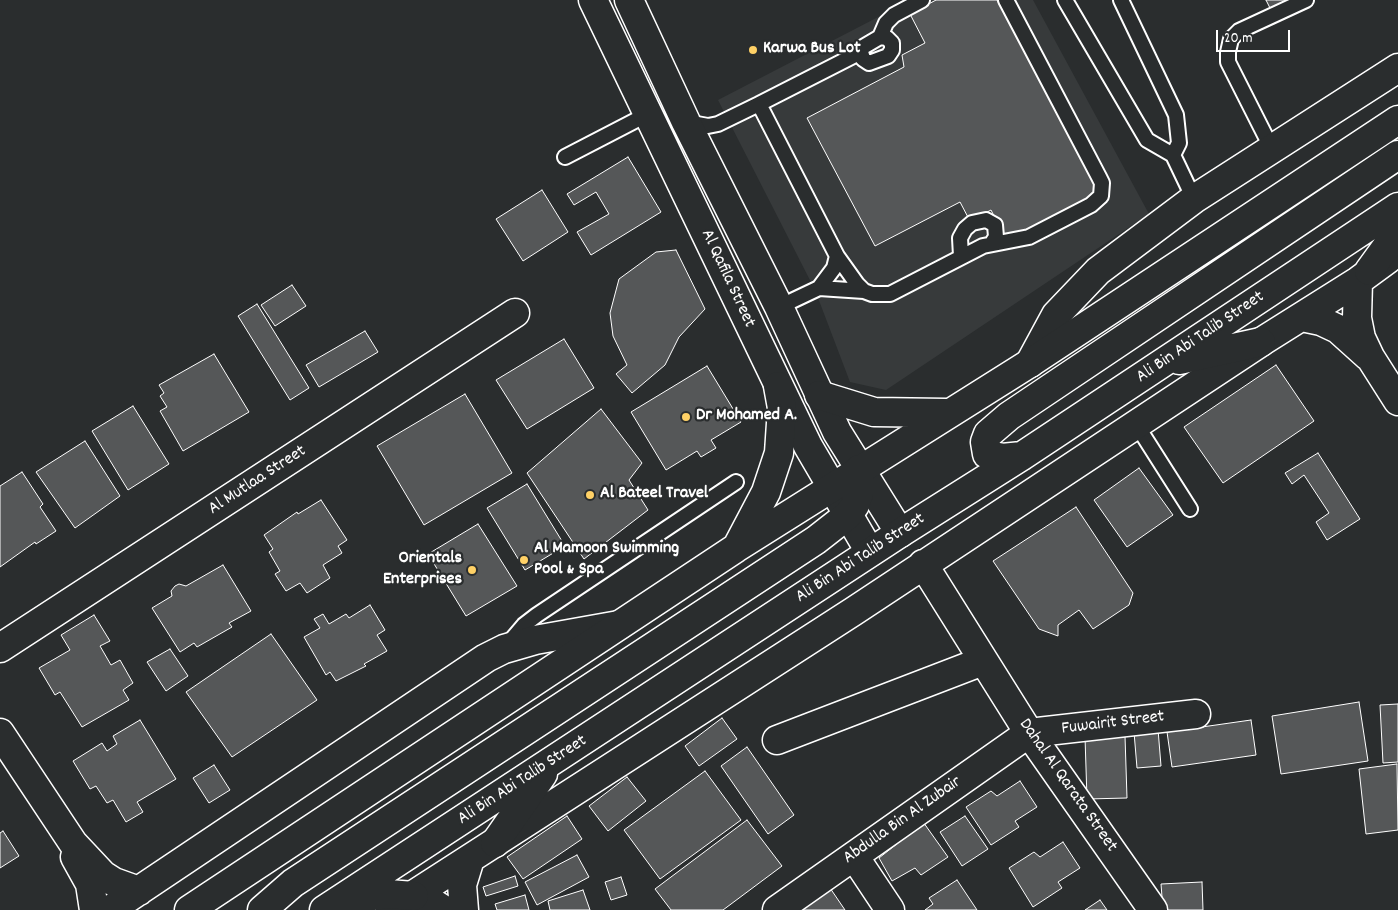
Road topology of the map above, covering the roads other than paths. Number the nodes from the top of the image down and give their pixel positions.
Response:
1 (593, 0) edge
2 (922, 0) edge
3 (1006, 0) edge
4 (1065, 0) edge
5 (1121, 0) edge
6 (1306, 0) edge
7 (634, 2) edge
8 (880, 37) junction
9 (861, 52) junction
10 (1398, 68) edge
11 (759, 104) junction
12 (648, 114) junction
13 (1398, 120) edge
14 (686, 122) junction
15 (1272, 149) junction
16 (1173, 154) junction
17 (1398, 155) edge
18 (565, 157) dead end
19 (1194, 198) junction
20 (1398, 207) edge
21 (1398, 231) edge
22 (992, 243) junction
23 (1398, 252) edge
24 (837, 256) junction
25 (961, 256) junction
26 (1364, 276) junction
27 (819, 288) junction
28 (864, 290) junction
29 (779, 307) junction
30 (515, 313) dead end
31 (1302, 317) junction
32 (1261, 342) junction
33 (1370, 357) junction
34 (1030, 363) junction
35 (1163, 363) junction
36 (778, 386) junction
37 (819, 395) junction
38 (1398, 401) edge
39 (947, 414) junction
40 (1136, 424) junction
41 (1022, 456) junction
42 (859, 469) junction
43 (736, 482) dead end
44 (831, 488) junction
45 (1190, 509) dead end
46 (848, 515) junction
47 (900, 533) junction
48 (736, 548) junction
49 (870, 552) junction
50 (923, 564) junction
51 (555, 604) junction
52 (619, 625) junction
53 (555, 636) junction
54 (0, 648) edge
55 (504, 649) junction
56 (983, 661) junction
57 (1196, 714) dead end
58 (0, 733) edge
59 (1029, 733) junction
60 (777, 740) dead end
61 (551, 763) junction
62 (73, 843) junction
63 (495, 843) junction
64 (854, 856) junction
65 (470, 859) junction
66 (139, 891) junction
67 (414, 896) junction
68 (330, 906) edge
69 (94, 910) edge
70 (110, 910) edge
71 (188, 910) edge
72 (262, 910) edge
73 (390, 910) edge
74 (444, 910) edge
75 (464, 910) edge
76 (777, 910) edge
77 (890, 910) edge
78 (1153, 910) edge

1 - 12 street, Al Qafila Street
2 - 8 lane
3 - 22 lane
4 - 16 lane
5 - 16 lane
6 - 15 lane
7 - 14 street, Al Qafila Street
8 - 9 lane
8 - 9 lane
9 - 11 lane
10 - 15 street
11 - 14 lane
11 - 24 lane
12 - 18 lane
12 - 36 street, Al Qafila Street
13 - 34 street
14 - 29 street, Al Qafila Street
15 - 19 street
16 - 19 lane
17 - 41 street
19 - 34 street
20 - 35 street, Ali Bin Abi Talib Street
21 - 26 street
22 - 25 lane
22 - 25 lane
23 - 26 street, Ali Bin Abi Talib Street
24 - 27 lane
24 - 28 lane
25 - 28 lane
26 - 31 street, Ali Bin Abi Talib Street
26 - 33 street
27 - 28 lane
27 - 29 lane
29 - 37 street, Al Qafila Street
30 - 54 street, Al Mutlaa Street
31 - 32 street, Ali Bin Abi Talib Street
31 - 33 street
32 - 35 street
32 - 40 street, Ali Bin Abi Talib Street
33 - 38 street
34 - 39 street
35 - 41 street, Ali Bin Abi Talib Street
36 - 44 street, Al Qafila Street
36 - 48 street
37 - 39 street
37 - 42 street, Al Qafila Street
39 - 42 street
40 - 45 lane
40 - 50 street, Ali Bin Abi Talib Street
41 - 47 street, Ali Bin Abi Talib Street
42 - 44 street
42 - 46 street
42 - 47 street, Al Qafila Street
43 - 51 lane
44 - 46 street, Al Qafila Street
44 - 48 street
46 - 49 street, Al Qafila Street
46 - 72 street
47 - 49 street, Ali Bin Abi Talib Street
48 - 52 street
49 - 61 street, Ali Bin Abi Talib Street
50 - 56 street, Dahal Al Qarata Street
50 - 63 street, Ali Bin Abi Talib Street
51 - 53 lane
51 - 55 lane
52 - 53 street
52 - 71 street
53 - 55 street
55 - 66 street
56 - 59 street, Dahal Al Qarata Street
56 - 60 street
57 - 59 street, Fuwairit Street
58 - 62 street
59 - 64 street, Abdulla Bin Al Zubair
59 - 78 street, Dahal Al Qarata Street
61 - 63 street
61 - 68 street, Ali Bin Abi Talib Street
62 - 66 street
62 - 69 street
63 - 65 street, Ali Bin Abi Talib Street
64 - 76 street, Abdulla Bin Al Zubair
64 - 77 street
65 - 67 street, Ali Bin Abi Talib Street
65 - 75 street
66 - 70 street
67 - 68 street
67 - 73 street, Ali Bin Abi Talib Street
67 - 74 street

